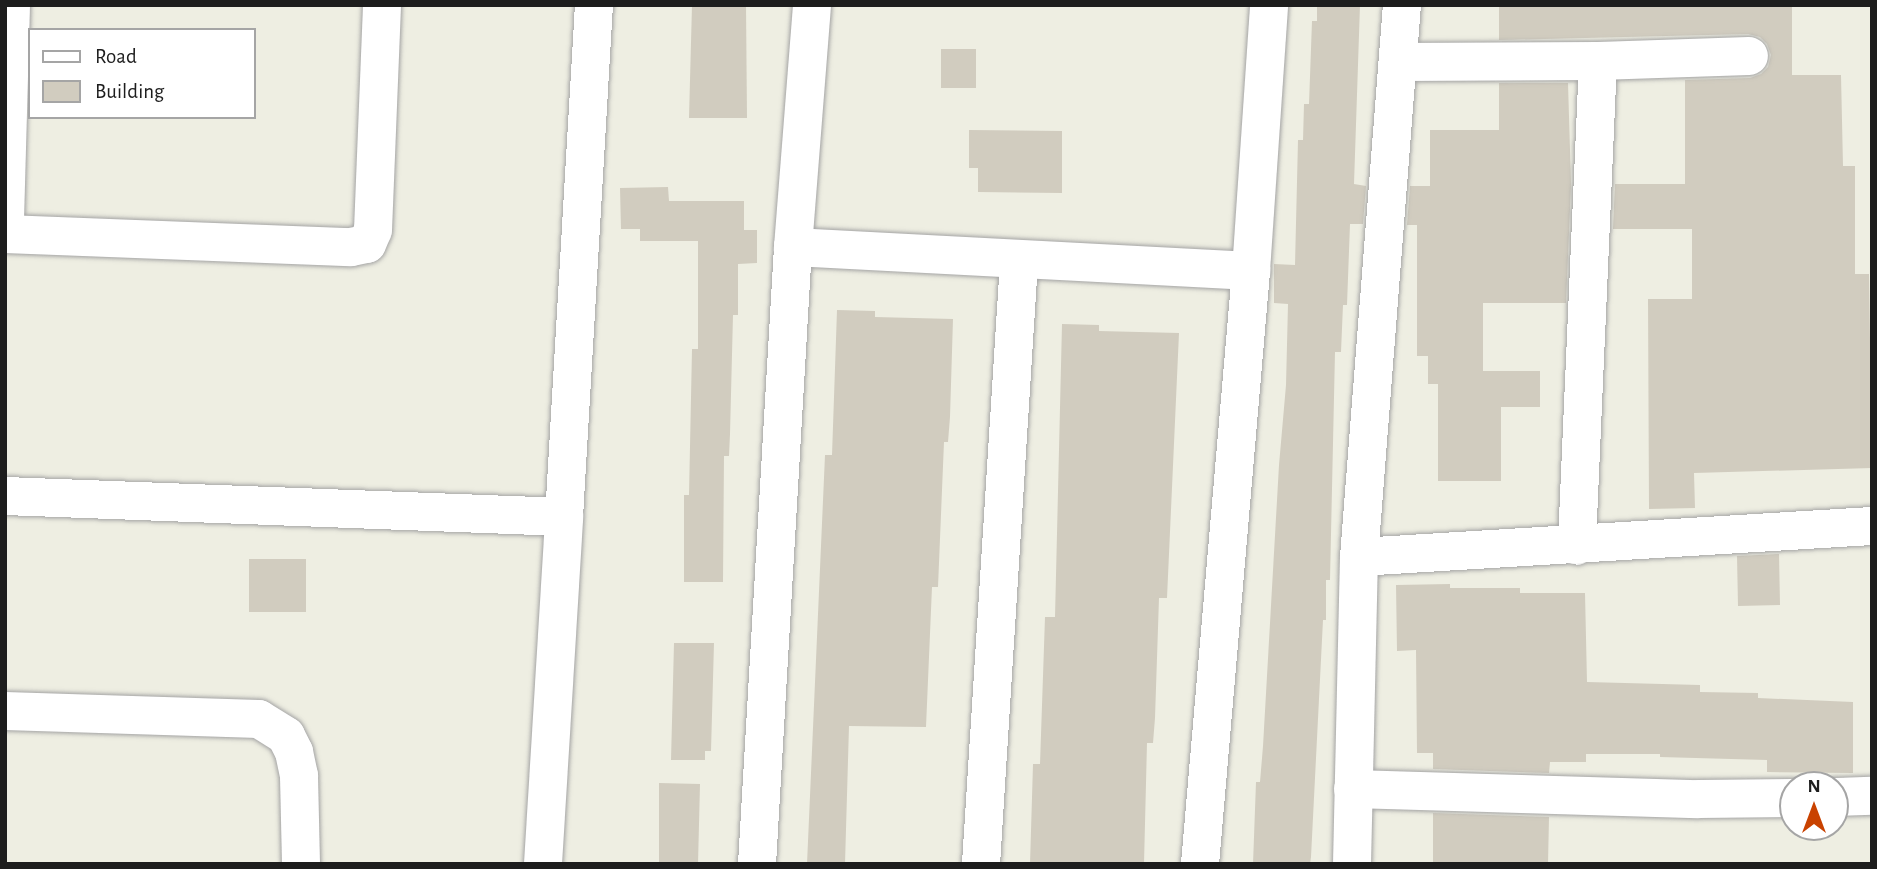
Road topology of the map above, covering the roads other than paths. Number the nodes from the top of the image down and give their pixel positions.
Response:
1 (11, 5) edge
2 (382, 5) edge
3 (594, 5) edge
4 (812, 5) edge
5 (1269, 5) edge
6 (1402, 5) edge
7 (1749, 56) dead end
8 (1598, 61) junction
9 (1399, 62) junction
10 (5, 220) edge
11 (5, 234) edge
12 (793, 247) junction
13 (1019, 261) junction
14 (1251, 271) junction
15 (5, 496) edge
16 (564, 517) junction
17 (1872, 526) edge
18 (1577, 546) junction
19 (1359, 557) junction
20 (5, 711) edge
21 (1353, 789) junction
22 (1872, 796) edge
23 (1849, 797) edge
24 (1779, 798) edge
25 (301, 864) edge
26 (543, 864) edge
27 (757, 864) edge
28 (981, 864) edge
29 (1200, 864) edge
30 (1352, 864) edge

1 - 10 street
2 - 11 street
3 - 16 street
4 - 12 street
5 - 14 street
6 - 9 street
7 - 8 street
8 - 9 street
8 - 18 street
9 - 19 street
12 - 13 street
12 - 27 street
13 - 14 street
13 - 28 street
14 - 29 street
15 - 16 street
16 - 26 street
17 - 18 street
18 - 19 street
19 - 21 street
20 - 25 street
21 - 24 street
21 - 30 street
22 - 23 street

